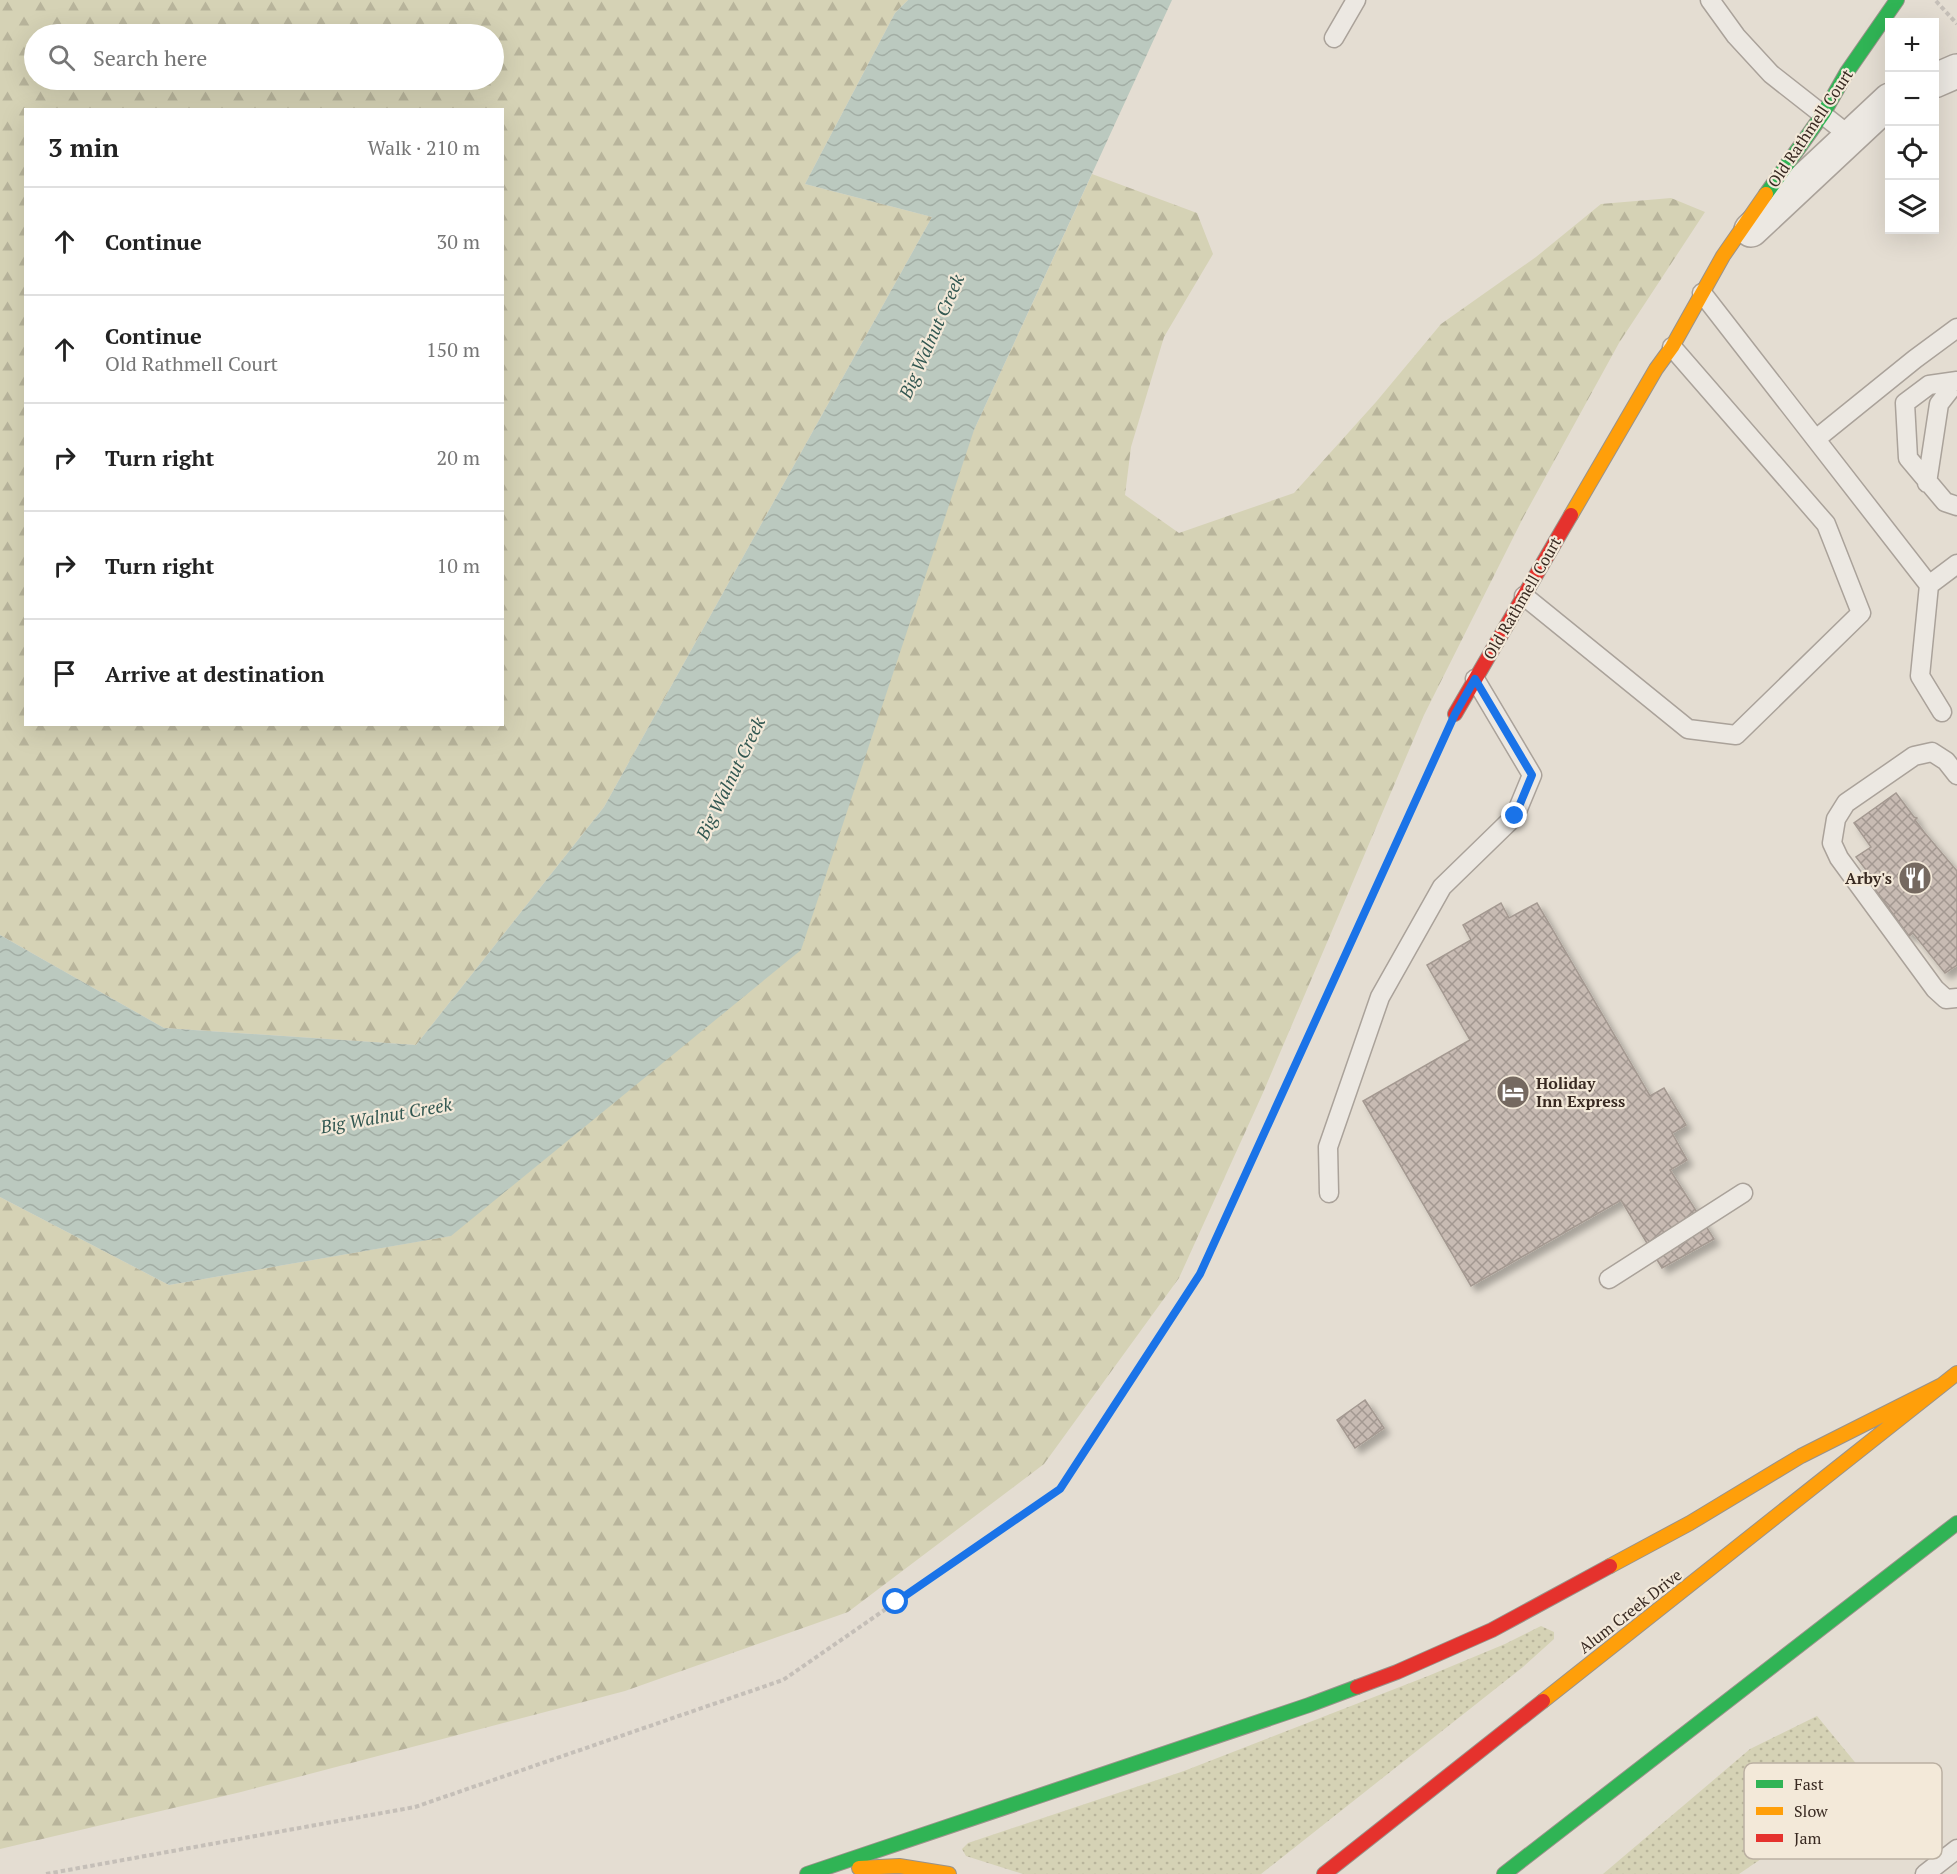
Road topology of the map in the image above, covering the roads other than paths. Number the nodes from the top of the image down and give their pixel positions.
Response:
1 (1356, 0) edge
2 (1710, 0) edge
3 (1897, 0) edge
4 (1334, 38) dead end
5 (1957, 71) edge
6 (1939, 79) edge
7 (1885, 104) edge
8 (1823, 114) junction
9 (1850, 136) junction
10 (1723, 256) junction
11 (1702, 293) junction
12 (1957, 328) edge
13 (1672, 347) junction
14 (1957, 381) edge
15 (1816, 439) junction
16 (1927, 483) junction
17 (1957, 506) edge
18 (1957, 564) edge
19 (1929, 585) junction
20 (1524, 596) junction
21 (1475, 679) junction
22 (1942, 712) dead end
23 (1455, 714) road end
24 (1957, 775) edge
25 (1957, 998) edge
26 (1329, 1193) dead end
27 (1743, 1193) dead end
28 (1609, 1279) dead end
29 (1957, 1374) edge
30 (1942, 1385) junction
31 (1957, 1523) edge
32 (1957, 1849) edge
33 (822, 1869) junction
34 (807, 1874) edge
35 (949, 1874) edge
36 (1324, 1874) edge
37 (1504, 1874) edge
38 (1925, 1874) edge

1 - 4 lane
2 - 8 lane
3 - 8 main road, Old Rathmell Court
5 - 6 street
7 - 9 street, Old Rathmell Court
8 - 9 lane
8 - 10 main road, Old Rathmell Court
9 - 10 street, Old Rathmell Court
10 - 11 main road, Old Rathmell Court
11 - 13 main road, Old Rathmell Court
11 - 15 lane
12 - 15 lane
13 - 20 main road, Old Rathmell Court
13 - 20 lane
14 - 16 lane
14 - 16 lane
15 - 19 lane
16 - 17 lane
18 - 19 lane
19 - 22 lane
20 - 21 main road, Old Rathmell Court
21 - 23 main road, Old Rathmell Court
21 - 26 lane
24 - 25 lane
27 - 28 lane
29 - 30 main road, Alum Creek Drive
30 - 33 main road
30 - 36 main road, Alum Creek Drive
31 - 37 main road
32 - 38 lane
33 - 34 main road
33 - 35 main road

